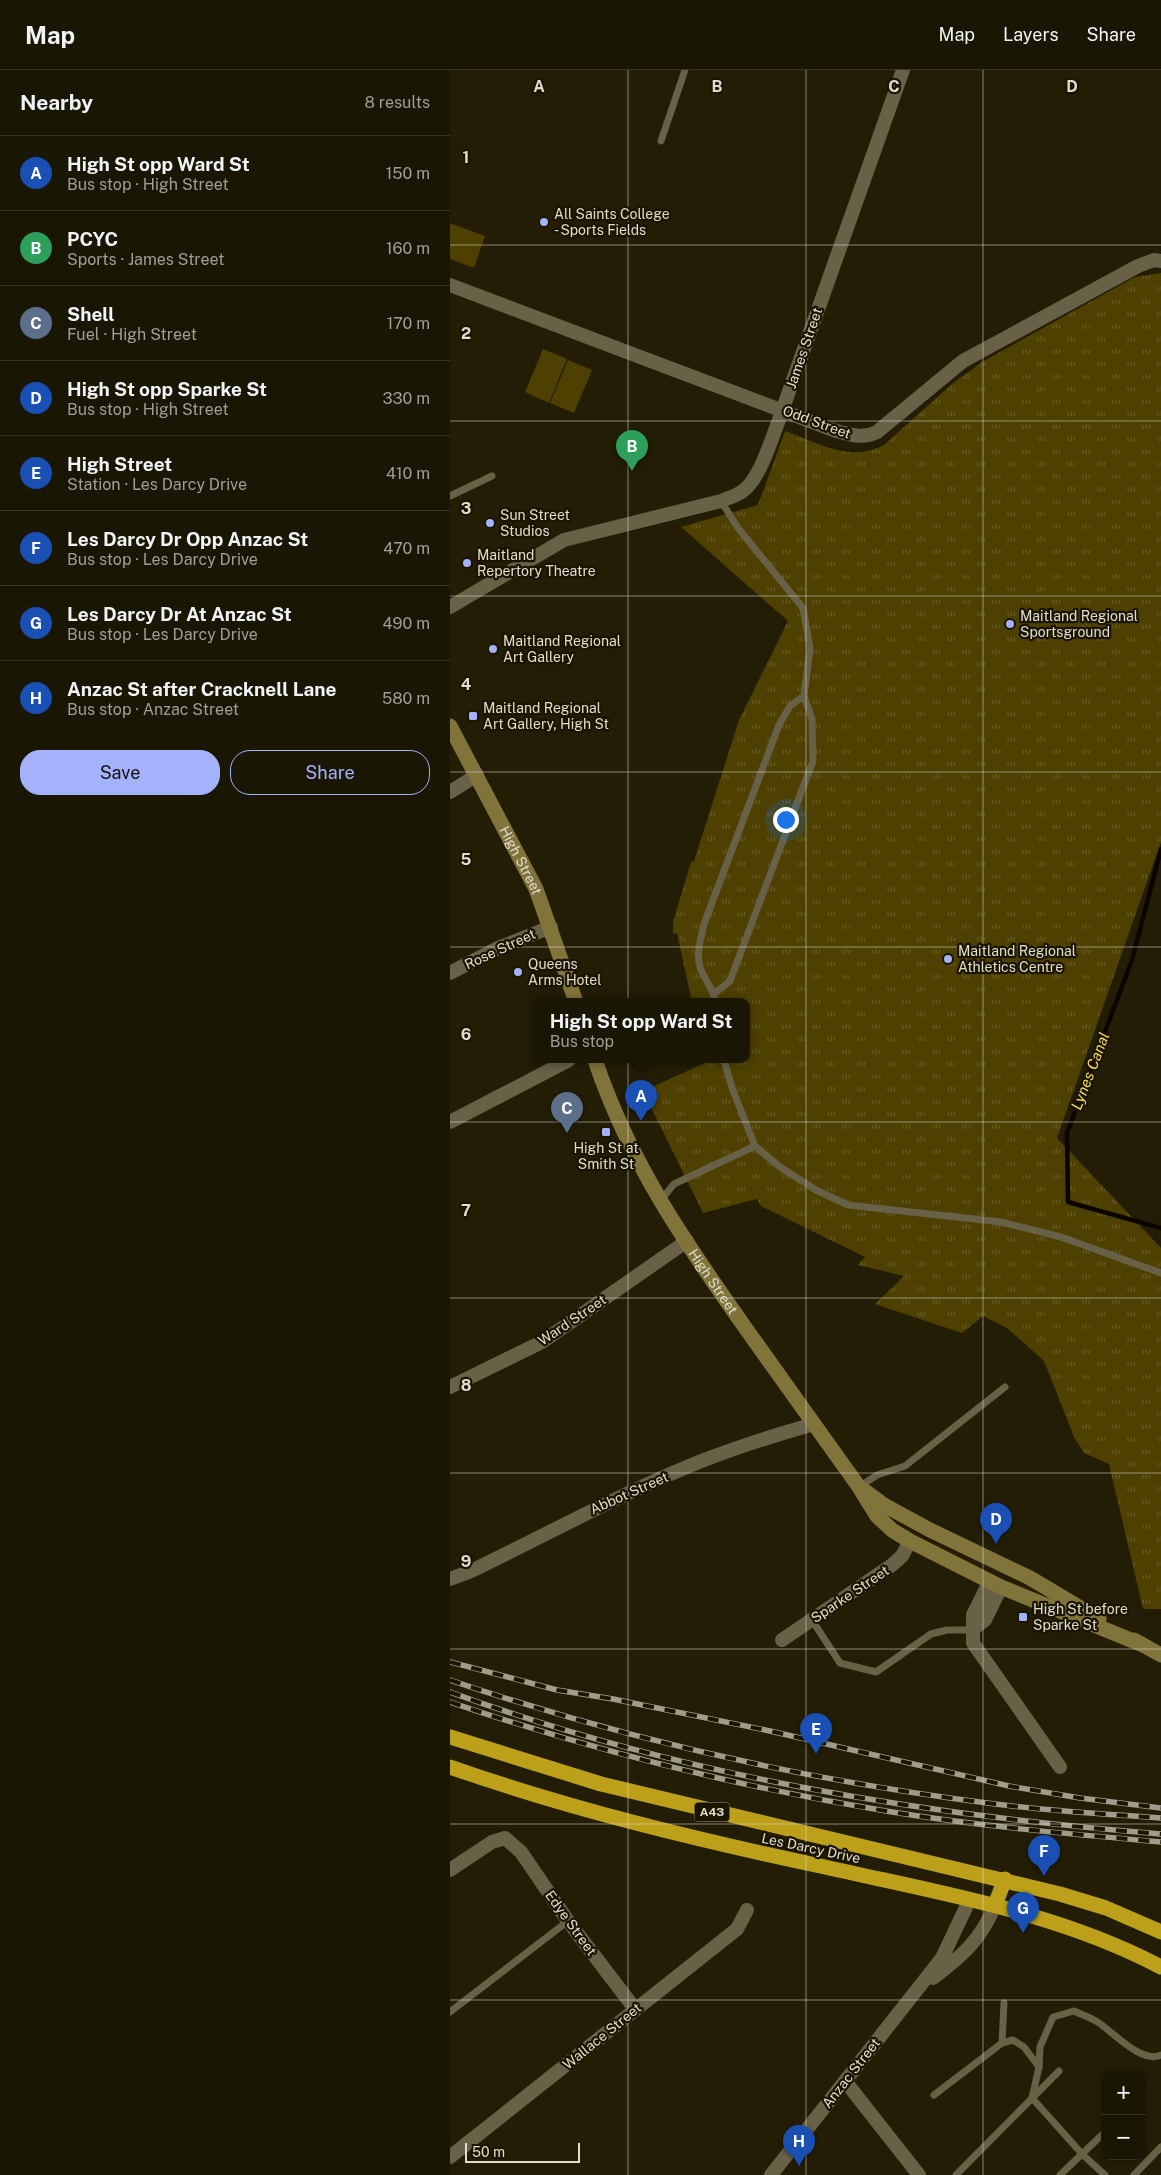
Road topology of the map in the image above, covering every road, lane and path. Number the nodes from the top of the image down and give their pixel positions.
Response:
1 (685, 70) edge
2 (903, 70) edge
3 (661, 141) dead end
4 (1158, 261) edge
5 (450, 285) edge
6 (782, 409) junction
7 (492, 476) dead end
8 (450, 496) edge
9 (721, 501) junction
10 (450, 607) edge
11 (804, 696) junction
12 (450, 726) edge
13 (477, 775) junction
14 (450, 792) edge
15 (551, 926) junction
16 (450, 973) edge
17 (715, 993) junction
18 (575, 998) edge
19 (715, 998) edge
20 (563, 1063) edge
21 (596, 1063) edge
22 (725, 1063) edge
23 (450, 1122) edge
24 (755, 1146) junction
25 (660, 1201) junction
26 (687, 1241) junction
27 (1161, 1273) edge
28 (450, 1387) edge
29 (1005, 1387) dead end
30 (814, 1424) junction
31 (860, 1487) junction
32 (930, 1530) junction
33 (910, 1541) junction
34 (450, 1579) edge
35 (997, 1581) junction
36 (1070, 1602) junction
37 (812, 1620) junction
38 (972, 1630) junction
39 (782, 1640) dead end
40 (1143, 1645) junction
41 (1161, 1655) edge
42 (450, 1737) edge
43 (450, 1767) edge
44 (1060, 1767) dead end
45 (450, 1870) edge
46 (977, 1873) junction
47 (1004, 1879) junction
48 (970, 1900) junction
49 (995, 1906) junction
50 (747, 1910) dead end
51 (568, 1921) junction
52 (1161, 1932) edge
53 (1161, 1967) edge
54 (914, 1995) junction
55 (1004, 2003) dead end
56 (635, 2009) junction
57 (450, 2012) edge
58 (1002, 2044) junction
59 (1161, 2055) edge
60 (1039, 2067) junction
61 (1059, 2071) dead end
62 (845, 2080) junction
63 (934, 2095) dead end
64 (1032, 2098) junction
65 (1101, 2136) edge
66 (1161, 2147) edge
67 (1083, 2155) junction
68 (450, 2157) edge
69 (771, 2175) edge
70 (919, 2175) edge
71 (956, 2175) edge
72 (1060, 2175) edge
73 (1105, 2175) edge
74 (1134, 2175) edge

1 - 3 lane
2 - 6 street, James Street
4 - 6 street, Odd Street
5 - 6 street, Odd Street
6 - 9 street, James Street
7 - 8 lane
9 - 10 street, James Street
9 - 11 lane
11 - 17 lane
11 - 17 lane
12 - 13 main road, High Street
13 - 14 street
13 - 15 main road, High Street
15 - 16 street, Rose Street
15 - 18 main road, High Street
17 - 19 lane
20 - 23 street
21 - 25 main road, High Street
22 - 24 lane
24 - 25 lane
24 - 27 lane
25 - 26 main road, High Street
26 - 28 street, Ward Street
26 - 30 main road, High Street
29 - 31 lane
30 - 31 main road, High Street
30 - 34 street, Abbot Street
31 - 32 main road, High Street
31 - 33 main road, High Street
32 - 35 main road
32 - 36 main road, High Street
33 - 35 main road, High Street
33 - 37 street, Sparke Street
35 - 36 main road
35 - 38 street
35 - 40 main road, High Street
36 - 40 main road, High Street
37 - 38 lane
37 - 39 street, Sparke Street
38 - 44 street
40 - 41 main road, High Street
42 - 46 highway, Les Darcy Drive / A43
43 - 48 highway, Les Darcy Drive / A43
45 - 51 street, Edye Street
46 - 47 highway, Les Darcy Drive / A43
46 - 48 highway
47 - 49 highway
47 - 52 highway, Les Darcy Drive / A43
48 - 49 highway, Les Darcy Drive / A43
48 - 54 street, Anzac Street
49 - 53 highway, Les Darcy Drive / A43
49 - 54 street, Anzac Street
50 - 56 street, Wallace Street
51 - 56 street, Edye Street
51 - 57 lane
54 - 62 street, Anzac Street
55 - 58 lane
56 - 68 street, Wallace Street
58 - 60 lane
58 - 63 lane
59 - 60 lane
60 - 64 lane
61 - 64 lane
62 - 69 street, Anzac Street
62 - 70 street
64 - 67 lane
64 - 71 lane
65 - 67 lane
66 - 74 lane
67 - 72 lane
67 - 73 lane

